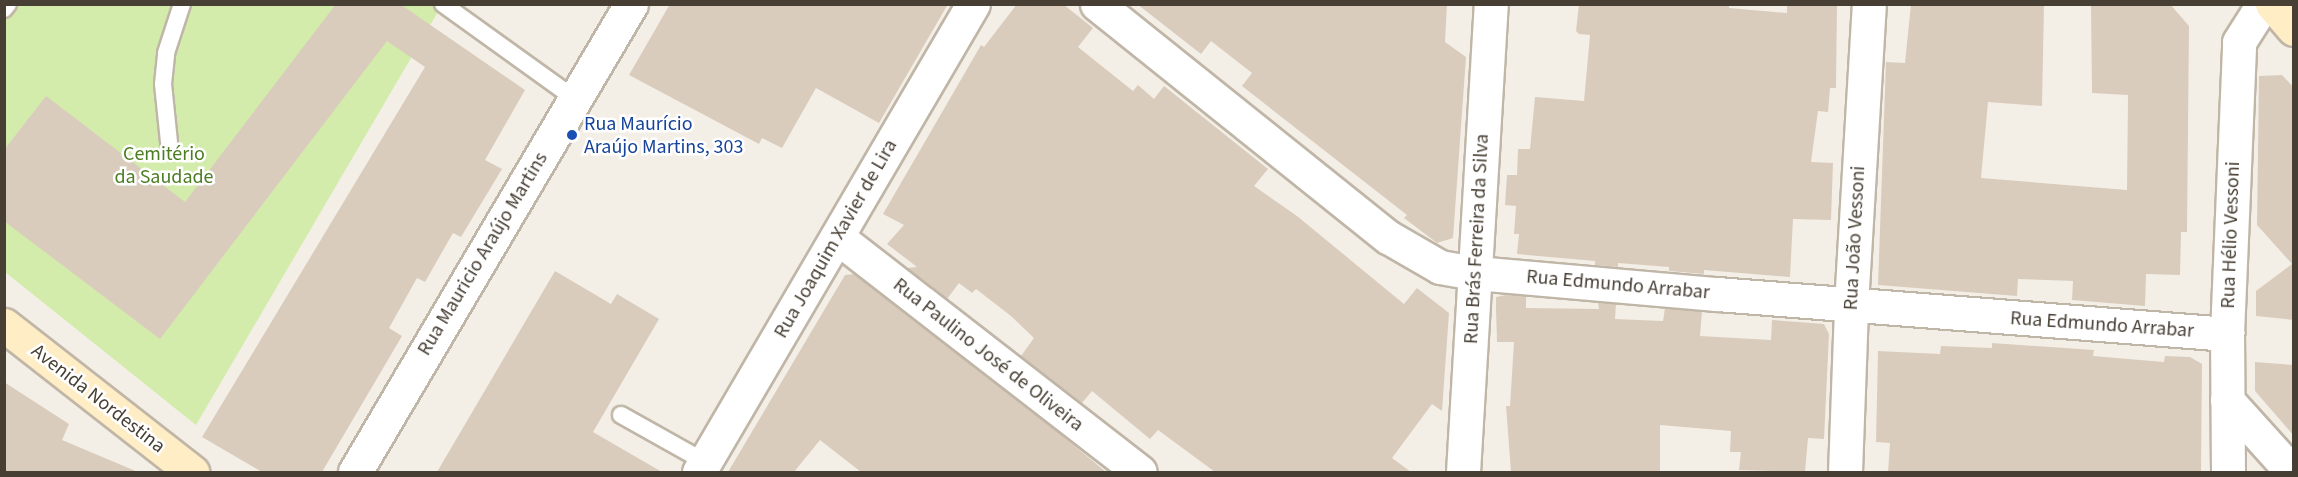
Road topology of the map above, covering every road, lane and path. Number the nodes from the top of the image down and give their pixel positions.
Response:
1 (8, 4) edge
2 (182, 4) edge
3 (443, 4) edge
4 (631, 4) edge
5 (973, 4) edge
6 (1097, 4) edge
7 (1491, 4) edge
8 (1869, 4) edge
9 (2263, 4) edge
10 (2272, 4) edge
11 (4, 9) edge
12 (2294, 29) edge
13 (575, 99) junction
14 (169, 142) dead end
15 (837, 237) junction
16 (1475, 273) junction
17 (1851, 305) junction
18 (4, 325) edge
19 (2227, 334) junction
20 (2227, 400) junction
21 (621, 415) dead end
22 (702, 467) edge
23 (192, 472) edge
24 (354, 472) edge
25 (1140, 472) edge
26 (1463, 472) edge
27 (1845, 472) edge
28 (2228, 472) edge
29 (2292, 472) edge

1 - 11 lane
2 - 14 lane
3 - 13 lane
4 - 13 street, Rua Mauricio Araújo Martins
5 - 15 street, Rua Joaquim Xavier de Lira
6 - 16 street, Rua Edmundo Arrabar
7 - 16 street, Rua Brás Ferreira da Silva
8 - 17 street, Rua João Vessoni
9 - 19 street, Rua Hélio Vessoni
10 - 12 main road
13 - 24 street, Rua Mauricio Araújo Martins
15 - 22 street, Rua Joaquim Xavier de Lira
15 - 25 street, Rua Paulino José de Oliveira
16 - 17 street, Rua Edmundo Arrabar
16 - 26 street, Rua Brás Ferreira da Silva
17 - 19 street, Rua Edmundo Arrabar
17 - 27 street, Rua João Vessoni
18 - 23 main road, Avenida Nordestina
19 - 20 street, Rua Hélio Vessoni
20 - 28 street, Rua Hélio Vessoni
20 - 29 street
21 - 22 lane

